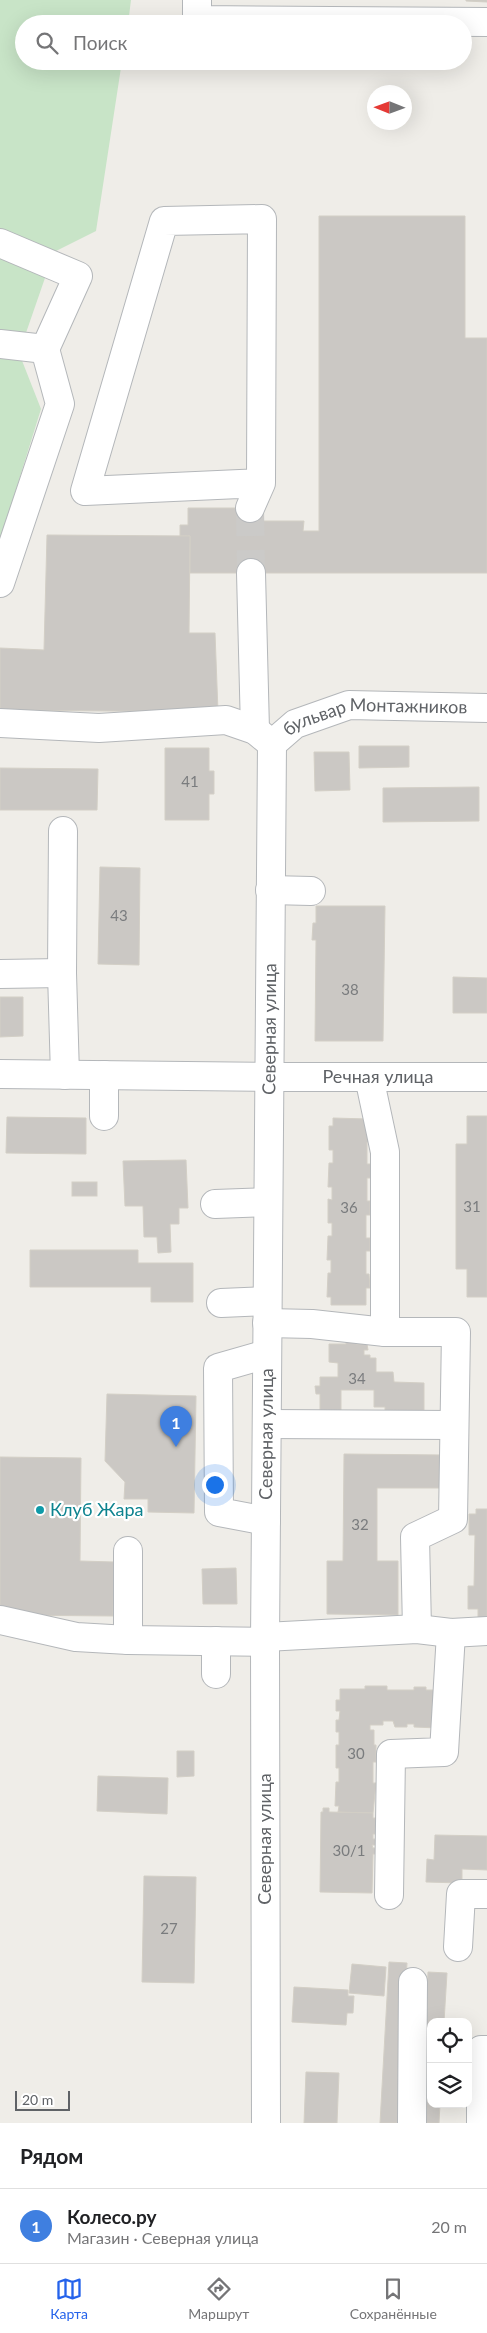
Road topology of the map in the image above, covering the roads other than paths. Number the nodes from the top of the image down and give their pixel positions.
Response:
1 (197, 10) edge
2 (318, 15) edge
3 (472, 21) edge
4 (487, 22) edge
5 (0, 243) edge
6 (0, 344) edge
7 (45, 349) junction
8 (261, 483) junction
9 (250, 508) tunnel mouth
10 (251, 573) tunnel mouth
11 (0, 583) edge
12 (487, 708) edge
13 (0, 723) edge
14 (263, 737) junction
15 (62, 831) dead end
16 (270, 890) junction
17 (311, 890) dead end
18 (62, 973) junction
19 (0, 974) edge
20 (0, 1074) edge
21 (65, 1075) junction
22 (104, 1075) junction
23 (268, 1077) junction
24 (369, 1077) junction
25 (487, 1077) edge
26 (104, 1116) dead end
27 (268, 1202) junction
28 (215, 1204) dead end
29 (221, 1303) dead end
30 (267, 1312) junction
31 (385, 1332) junction
32 (267, 1354) junction
33 (268, 1424) junction
34 (454, 1425) junction
35 (266, 1521) junction
36 (128, 1551) dead end
37 (0, 1620) edge
38 (417, 1629) junction
39 (487, 1631) edge
40 (451, 1633) junction
41 (265, 1639) junction
42 (128, 1640) junction
43 (216, 1641) junction
44 (216, 1674) dead end
45 (487, 1894) edge
46 (390, 1895) dead end
47 (458, 1948) dead end
48 (413, 1982) dead end
49 (487, 2050) edge
50 (266, 2123) edge
51 (412, 2123) edge
52 (481, 2123) edge

1 - 2 street
3 - 4 street
5 - 7 street
6 - 7 street
7 - 11 street
8 - 8 street
8 - 9 street
10 - 14 street, Северная улица
12 - 14 street, бульвар Монтажников
13 - 14 street
14 - 16 street, Северная улица
15 - 18 street
16 - 17 street
16 - 23 street, Северная улица
18 - 19 street
18 - 21 street
20 - 21 street, Речная улица
21 - 22 street, Речная улица
22 - 23 street, Речная улица
22 - 26 street
23 - 24 street, Речная улица
23 - 27 street, Северная улица
24 - 25 street, Речная улица
24 - 31 street
27 - 28 street
27 - 30 street, Северная улица
29 - 30 street
30 - 31 street
30 - 32 street, Северная улица
31 - 34 street
32 - 33 street, Северная улица
32 - 35 street
33 - 34 street
33 - 35 street, Северная улица
34 - 38 street
35 - 41 street, Северная улица
36 - 42 street
37 - 42 street
38 - 40 street
38 - 41 street
39 - 40 street
40 - 46 street
41 - 43 street
41 - 50 street, Северная улица
42 - 43 street
43 - 44 street
45 - 47 street
48 - 51 street
49 - 52 street

